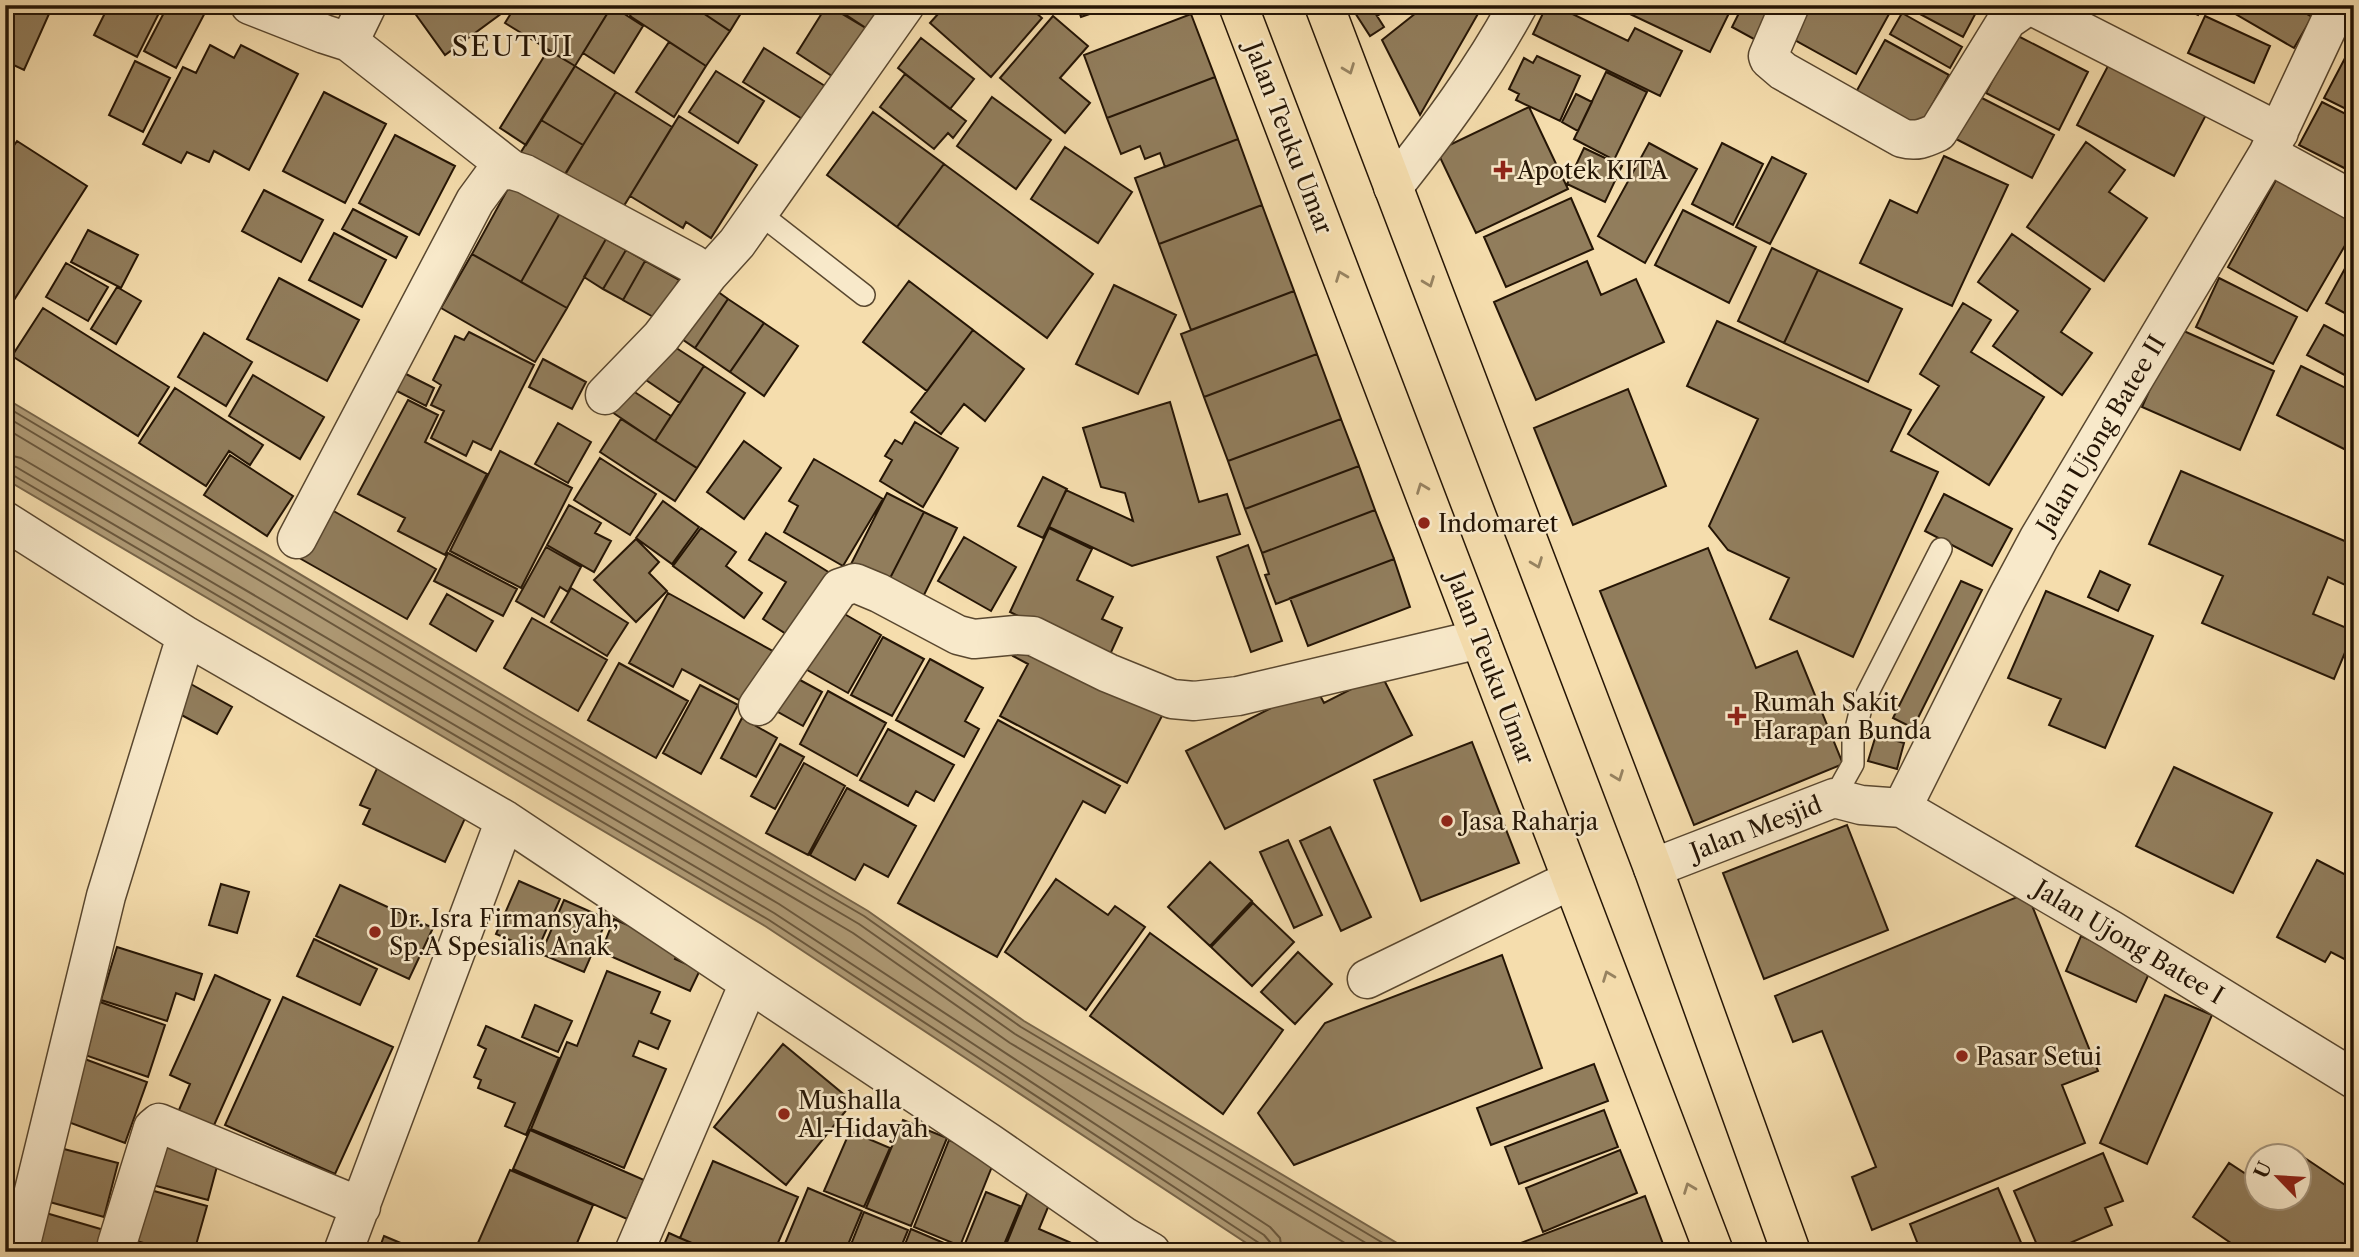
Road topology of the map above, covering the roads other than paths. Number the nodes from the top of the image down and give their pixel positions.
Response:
1 (250, 5) edge
2 (367, 5) edge
3 (905, 5) edge
4 (1238, 5) edge
5 (1324, 5) edge
6 (1518, 5) edge
7 (1790, 5) edge
8 (2030, 5) edge
9 (2338, 5) edge
10 (349, 41) junction
11 (2274, 143) junction
12 (512, 170) junction
13 (1393, 187) junction
14 (2354, 201) edge
15 (759, 212) junction
16 (708, 275) junction
17 (864, 295) dead end
18 (605, 395) dead end
19 (5, 521) edge
20 (297, 539) dead end
21 (1941, 549) dead end
22 (186, 636) junction
23 (1480, 639) junction
24 (758, 706) dead end
25 (1835, 798) junction
26 (1902, 808) junction
27 (505, 820) junction
28 (1653, 868) junction
29 (1571, 880) junction
30 (1367, 979) dead end
31 (750, 983) junction
32 (2354, 1079) edge
33 (361, 1207) junction
34 (117, 1244) dead end
35 (1132, 1247) edge
36 (19, 1252) edge
37 (343, 1252) edge
38 (634, 1252) edge
39 (1714, 1252) edge
40 (1791, 1252) edge

1 - 10 street
2 - 10 street
3 - 15 street
23 -> 4 highway, Jalan Teuku Umar
5 -> 13 highway
6 - 13 street
7 - 8 street
8 - 11 street
9 - 11 street, Jalan Ujong Batee II
10 - 12 street
11 - 14 street
11 - 26 street, Jalan Ujong Batee II
12 - 16 street
12 - 20 street
13 -> 28 highway
15 - 16 street
15 - 17 lane
16 - 18 street
19 - 22 street
21 - 25 lane
22 - 27 street
22 - 36 street
23 - 24 street
23 - 29 highway, Jalan Teuku Umar
25 - 26 street, Jalan Mesjid
25 - 28 street, Jalan Mesjid
26 - 32 street, Jalan Ujong Batee I
27 - 31 street
27 - 33 street
28 - 40 highway
29 - 30 street
39 -> 29 highway, Jalan Teuku Umar
31 - 35 street
31 - 38 street
33 - 34 street
33 - 37 street

